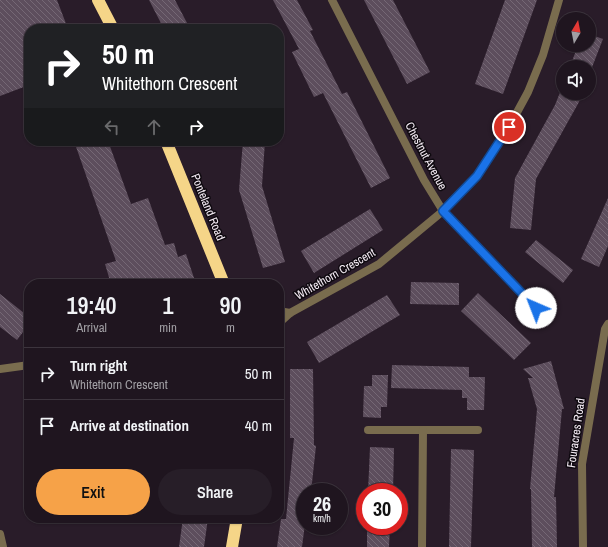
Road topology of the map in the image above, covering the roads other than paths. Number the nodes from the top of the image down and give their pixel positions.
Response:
1 (98, 0) edge
2 (332, 0) edge
3 (559, 0) edge
4 (110, 24) edge
5 (168, 146) edge
6 (443, 211) junction
7 (222, 279) edge
8 (284, 312) edge
9 (290, 313) junction
10 (550, 314) dead end
11 (284, 318) edge
12 (608, 324) edge
13 (605, 356) edge
14 (24, 366) edge
15 (0, 369) edge
16 (368, 430) dead end
17 (423, 430) junction
18 (478, 430) dead end
19 (236, 523) edge
20 (0, 534) edge
21 (3, 547) edge
22 (232, 547) edge
23 (422, 547) edge
24 (583, 547) edge

1 - 4 highway
2 - 6 street, Chestnut Avenue
3 - 6 street, Whitethorn Crescent
5 - 7 highway, Ponteland Road
6 - 9 street, Whitethorn Crescent
6 - 10 street, Chestnut Avenue
8 - 9 street, Whitethorn Crescent
9 - 11 street, Whitethorn Crescent
12 - 13 street, Fouracres Road
13 - 24 street, Fouracres Road
14 - 15 street
16 - 17 street
17 - 18 street
17 - 23 street
19 - 22 highway
20 - 21 street

